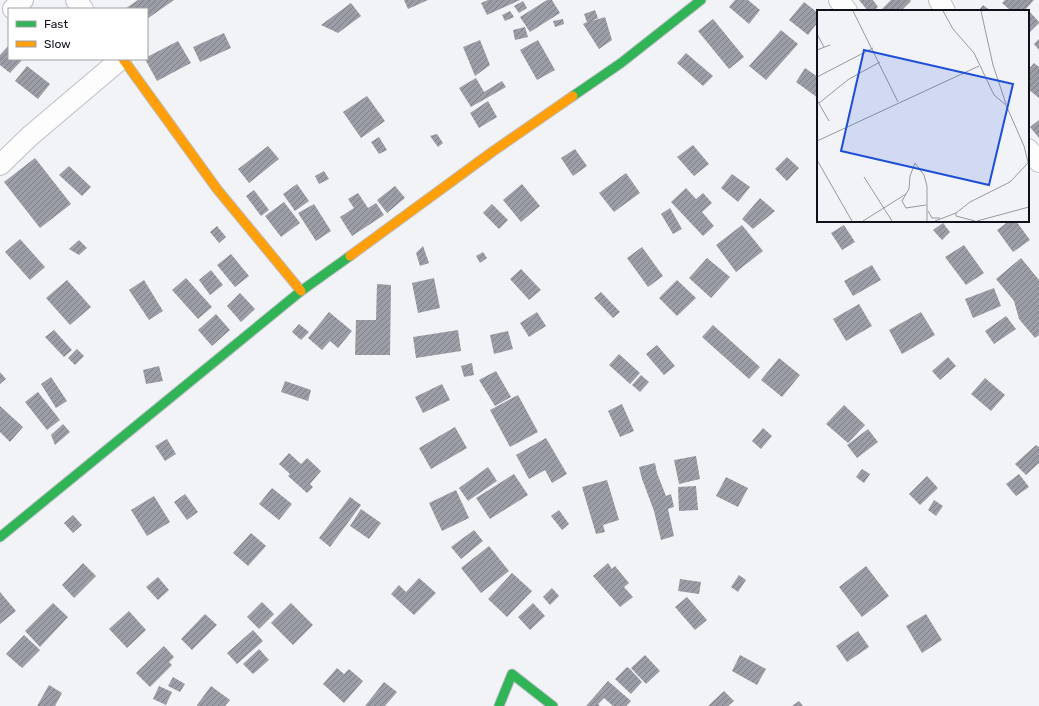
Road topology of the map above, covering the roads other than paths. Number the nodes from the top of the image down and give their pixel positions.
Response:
1 (23, 0) edge
2 (76, 0) edge
3 (701, 0) edge
4 (839, 0) edge
5 (938, 0) edge
6 (14, 8) edge
7 (82, 8) edge
8 (846, 10) edge
9 (944, 10) edge
10 (8, 13) edge
11 (0, 20) edge
12 (121, 60) edge
13 (123, 60) edge
14 (0, 165) edge
15 (302, 292) junction
16 (0, 537) edge
17 (499, 706) edge
18 (553, 706) edge

1 - 6 street
2 - 7 street
3 - 15 street
4 - 8 street
5 - 9 street
10 - 11 street
12 - 14 street
13 - 15 street
15 - 16 street
17 - 18 street

